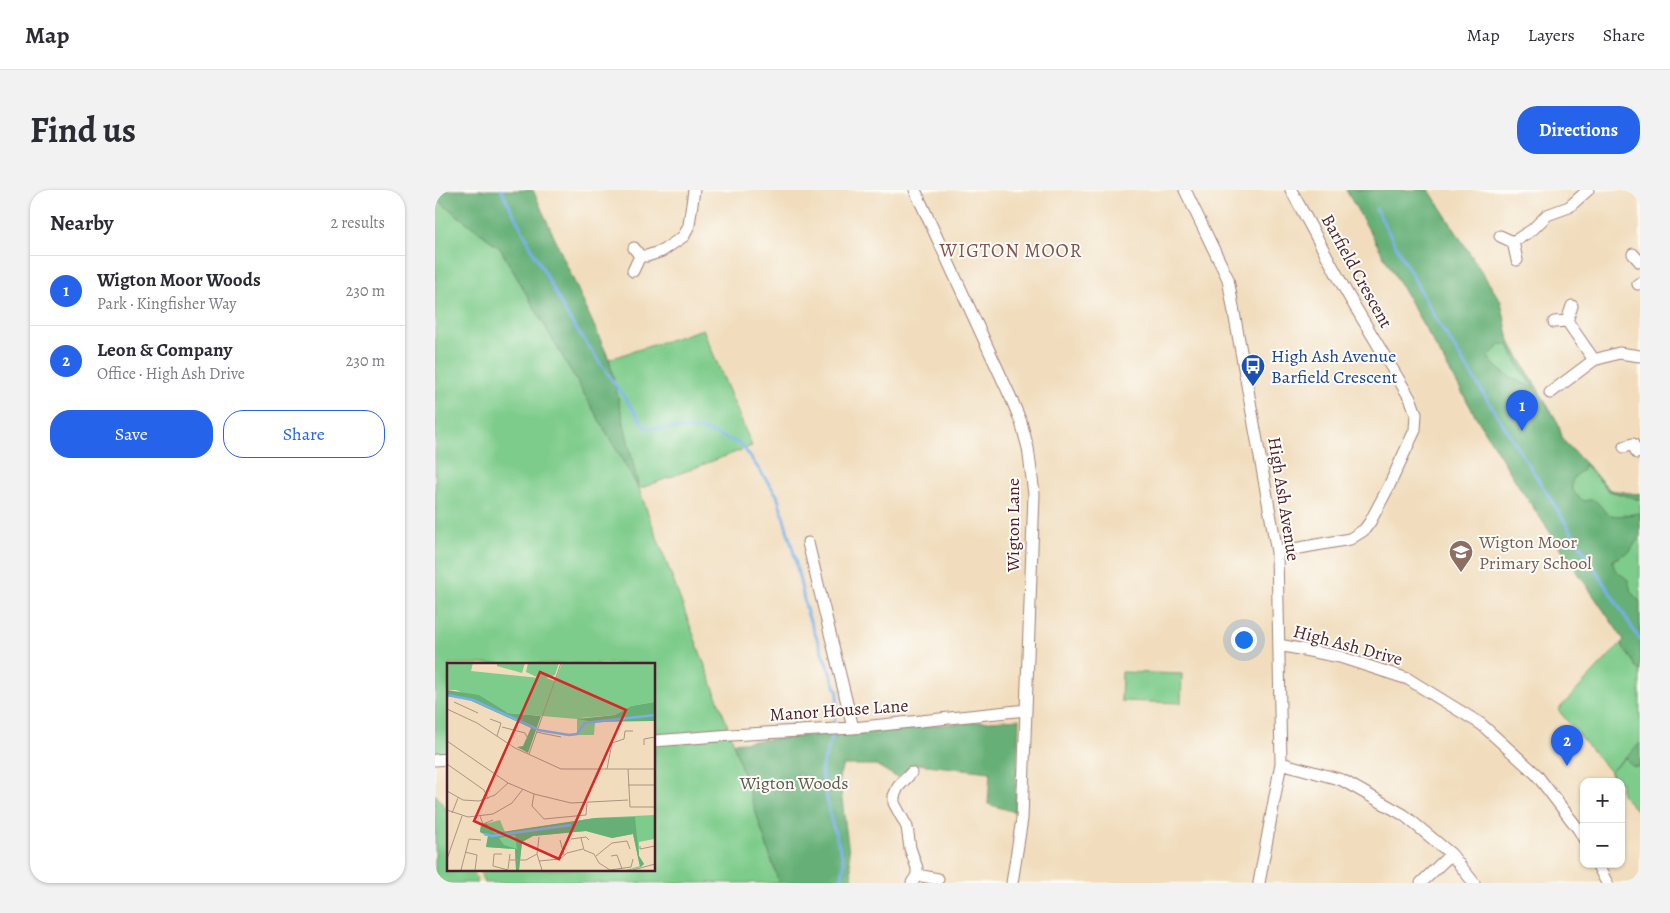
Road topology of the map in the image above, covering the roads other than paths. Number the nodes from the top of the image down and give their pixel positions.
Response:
1 (694, 190) edge
2 (915, 190) edge
3 (1185, 190) edge
4 (1291, 190) edge
5 (1587, 190) edge
6 (1500, 236) dead end
7 (1513, 242) junction
8 (1517, 260) dead end
9 (633, 271) dead end
10 (1572, 306) dead end
11 (1554, 322) dead end
12 (1567, 322) junction
13 (1640, 356) edge
14 (1594, 360) junction
15 (1550, 393) dead end
16 (808, 543) dead end
17 (1277, 552) junction
18 (1279, 645) junction
19 (1026, 710) junction
20 (853, 728) junction
21 (655, 741) edge
22 (1281, 763) junction
23 (911, 773) dead end
24 (1580, 834) edge
25 (1451, 854) junction
26 (1599, 868) edge
27 (914, 879) edge
28 (938, 879) dead end
29 (1012, 883) edge
30 (1259, 883) edge
31 (1421, 883) edge
32 (1474, 883) edge
33 (1607, 883) edge

1 - 9 street
2 - 19 street, Wigton Lane
3 - 17 street, High Ash Avenue
4 - 17 street, Barfield Crescent
5 - 7 street
6 - 7 street
7 - 8 street
10 - 12 street
11 - 12 street
12 - 14 street
13 - 14 street
14 - 15 street
16 - 20 street
17 - 18 street, High Ash Avenue
18 - 22 street, High Ash Avenue
18 - 24 street, High Ash Drive
19 - 20 street, Manor House Lane
19 - 29 street, Wigton Lane
20 - 21 street, Manor House Lane
22 - 25 street
22 - 30 street, High Ash Avenue
23 - 27 street
25 - 31 street
25 - 32 street
26 - 33 street
27 - 28 street

